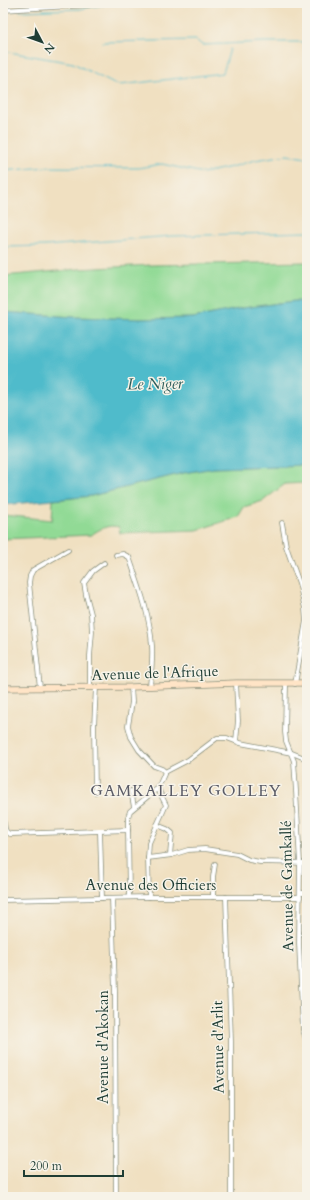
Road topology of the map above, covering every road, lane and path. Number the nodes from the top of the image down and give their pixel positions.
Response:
1 (99, 3) edge
2 (3, 10) edge
3 (282, 523) dead end
4 (68, 550) dead end
5 (116, 554) dead end
6 (104, 563) dead end
7 (236, 683) junction
8 (286, 684) junction
9 (295, 684) junction
10 (307, 684) edge
11 (150, 686) junction
12 (93, 687) junction
13 (131, 687) junction
14 (3, 688) edge
15 (40, 688) junction
16 (236, 741) junction
17 (292, 753) junction
18 (307, 759) edge
19 (165, 772) junction
20 (156, 790) junction
21 (131, 791) dead end
22 (95, 792) dead end
23 (134, 807) junction
24 (3, 823) edge
25 (157, 825) junction
26 (128, 830) junction
27 (100, 832) junction
28 (170, 855) junction
29 (148, 858) junction
30 (300, 863) junction
31 (307, 863) edge
32 (215, 864) dead end
33 (307, 892) edge
34 (300, 895) junction
35 (129, 897) junction
36 (149, 897) junction
37 (213, 897) junction
38 (226, 897) junction
39 (102, 898) junction
40 (112, 898) junction
41 (3, 900) edge
42 (307, 962) edge
43 (301, 963) junction
44 (306, 1035) edge
45 (307, 1042) edge
46 (116, 1197) edge
47 (231, 1197) edge

1 - 2 street
3 - 9 street
4 - 15 street
5 - 11 street
6 - 12 street
7 - 8 main road, Avenue de l'Afrique
7 - 11 main road, Avenue de l'Afrique
7 - 16 street
8 - 9 main road, Avenue de l'Afrique
8 - 17 street, Avenue de Gamkallé
9 - 10 main road, Avenue de l'Afrique
11 - 13 main road, Avenue de l'Afrique
12 - 13 main road, Avenue de l'Afrique
12 - 15 main road, Avenue de l'Afrique
12 - 22 street
13 - 19 street
14 - 15 main road, Avenue de l'Afrique
16 - 17 street
16 - 19 street
17 - 18 street
17 - 30 street, Avenue de Gamkallé
19 - 20 street
20 - 23 street
20 - 25 street
21 - 23 street
23 - 26 street
24 - 27 street
25 - 28 street
25 - 29 street
26 - 27 street
26 - 35 street
27 - 39 street
28 - 29 street
28 - 30 street
29 - 36 street
30 - 31 street
30 - 34 street, Avenue de Gamkallé
32 - 37 street
33 - 34 street, Avenue des Officiers
34 - 38 street, Avenue des Officiers
34 - 43 street, Avenue de Gamkallé
35 - 36 street, Avenue des Officiers
35 - 40 street, Avenue des Officiers
36 - 37 street, Avenue des Officiers
37 - 38 street, Avenue des Officiers
38 - 47 street, Avenue d'Arlit
39 - 40 street, Avenue des Officiers
39 - 41 street, Avenue des Officiers
40 - 46 street, Avenue d'Akokan
42 - 43 street
43 - 44 street, Avenue de Gamkallé
44 - 45 street, Avenue de Gamkallé

